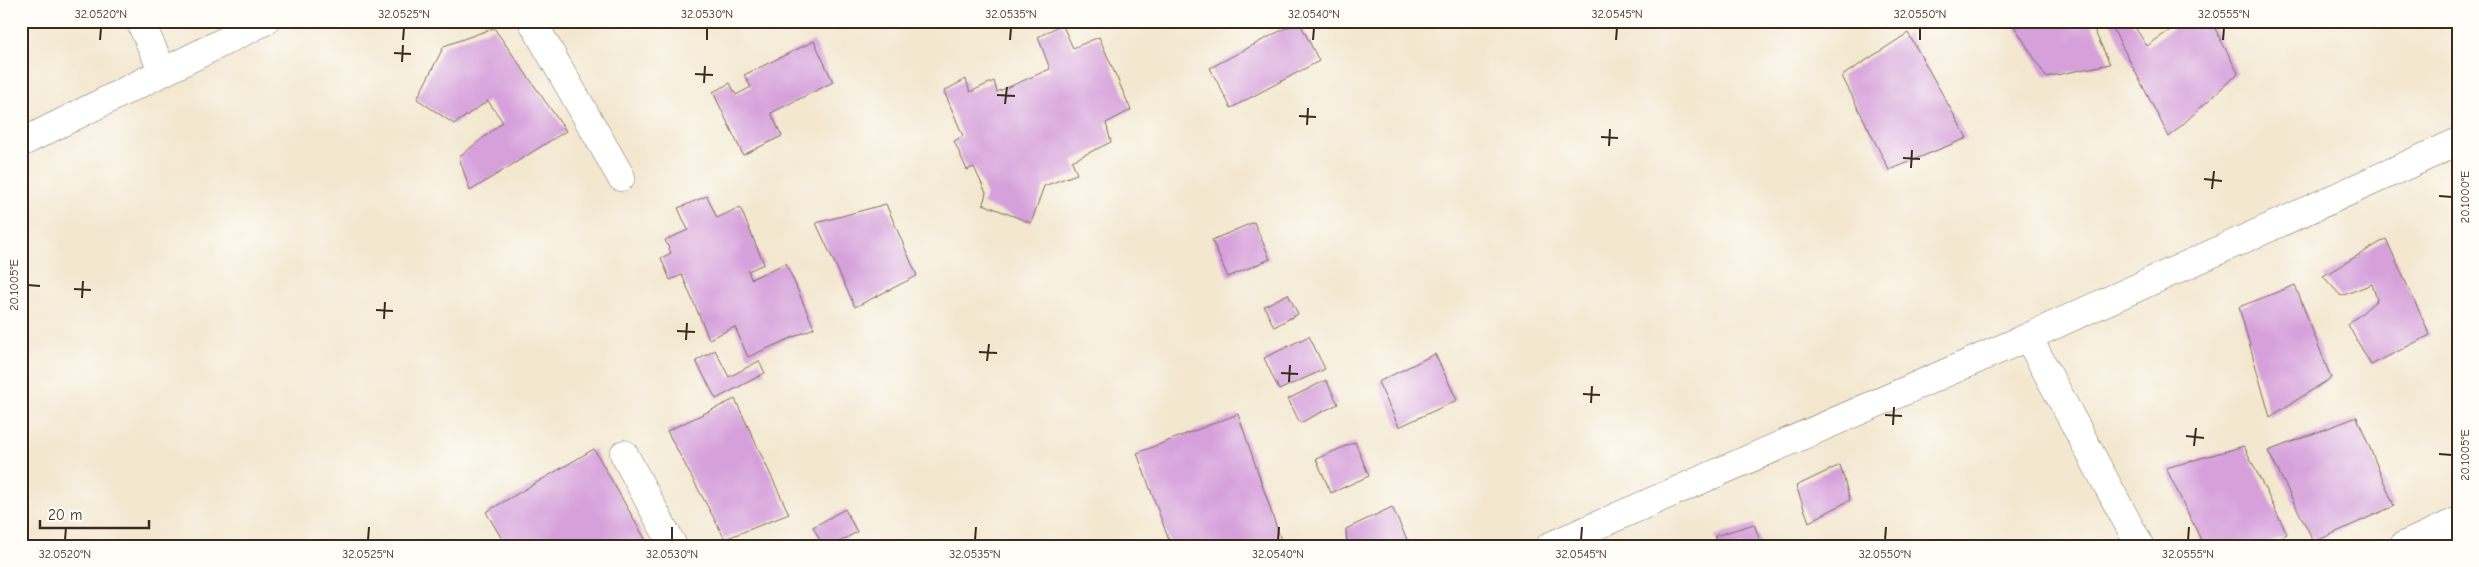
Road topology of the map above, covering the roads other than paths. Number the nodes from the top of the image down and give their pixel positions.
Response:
1 (140, 21) edge
2 (265, 21) edge
3 (532, 21) edge
4 (163, 72) junction
5 (22, 140) edge
6 (2458, 142) edge
7 (620, 176) dead end
8 (2028, 337) junction
9 (624, 454) dead end
10 (2458, 521) edge
11 (673, 546) edge
12 (1550, 546) edge
13 (2140, 546) edge
14 (2403, 546) edge

1 - 4 street
2 - 4 street
3 - 7 street
4 - 5 street
6 - 8 street
8 - 12 street
8 - 13 street
9 - 11 street
10 - 14 street

